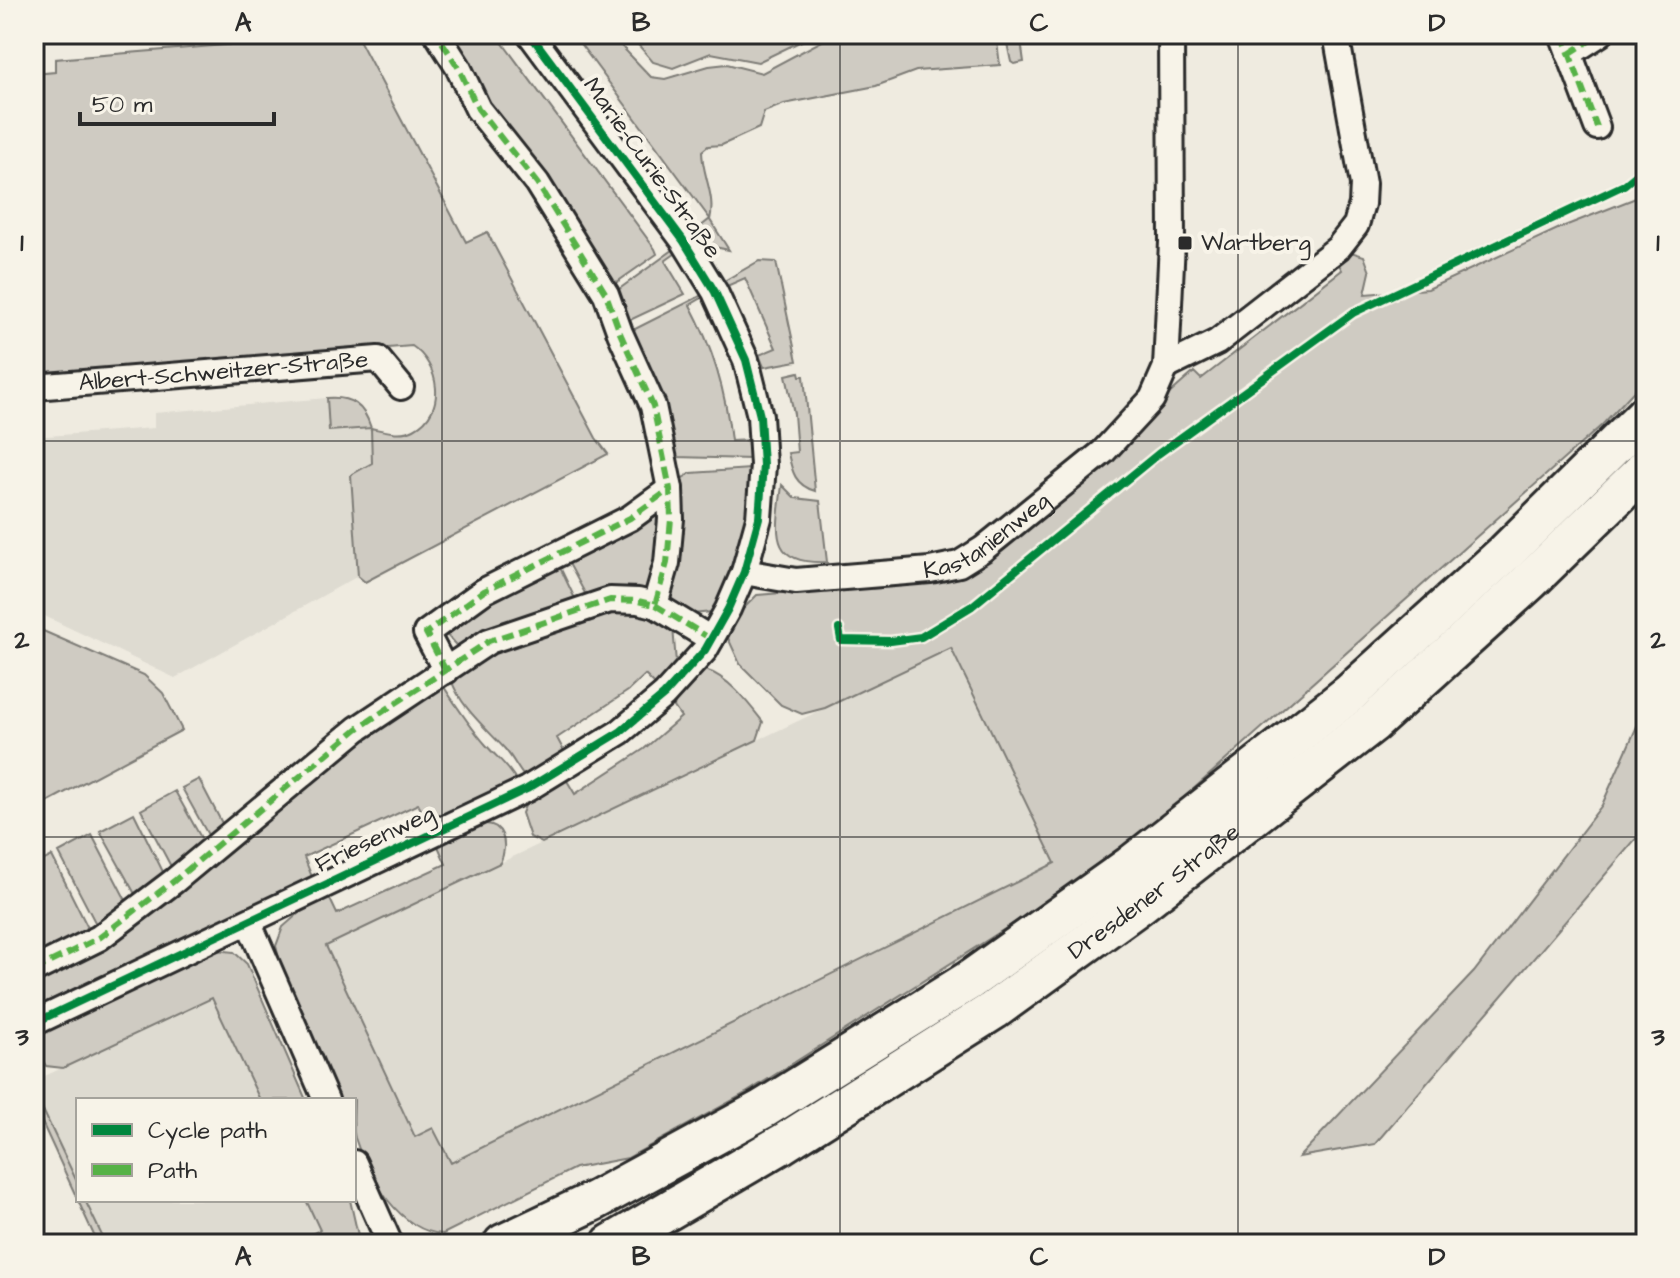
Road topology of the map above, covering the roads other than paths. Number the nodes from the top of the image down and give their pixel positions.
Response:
1 (437, 34) edge
2 (530, 34) edge
3 (1171, 34) edge
4 (1336, 34) edge
5 (1600, 34) edge
6 (1566, 44) edge
7 (1597, 127) dead end
8 (1166, 367) junction
9 (34, 387) edge
10 (401, 387) dead end
11 (1646, 414) edge
12 (1646, 468) edge
13 (670, 489) junction
14 (744, 572) junction
15 (655, 605) junction
16 (708, 644) junction
17 (446, 671) junction
18 (249, 923) junction
19 (34, 970) edge
20 (34, 1023) edge
21 (325, 1098) edge
22 (356, 1168) edge
23 (390, 1244) edge
24 (503, 1244) edge
25 (611, 1244) edge

1 - 13 street
2 - 14 street, Marie-Curie-Straße
3 - 8 street, Kastanienweg
4 - 8 street
5 - 6 street
6 - 7 street
8 - 14 street, Kastanienweg
9 - 10 street, Albert-Schweitzer-Straße
11 - 24 main road
12 - 25 main road, Dresdener Straße
13 - 15 street
13 - 17 street
14 - 16 street, Marie-Curie-Straße
15 - 16 street
15 - 17 street
16 - 18 street, Friesenweg
17 - 19 street
18 - 20 street, Friesenweg
18 - 21 street
22 - 23 street

